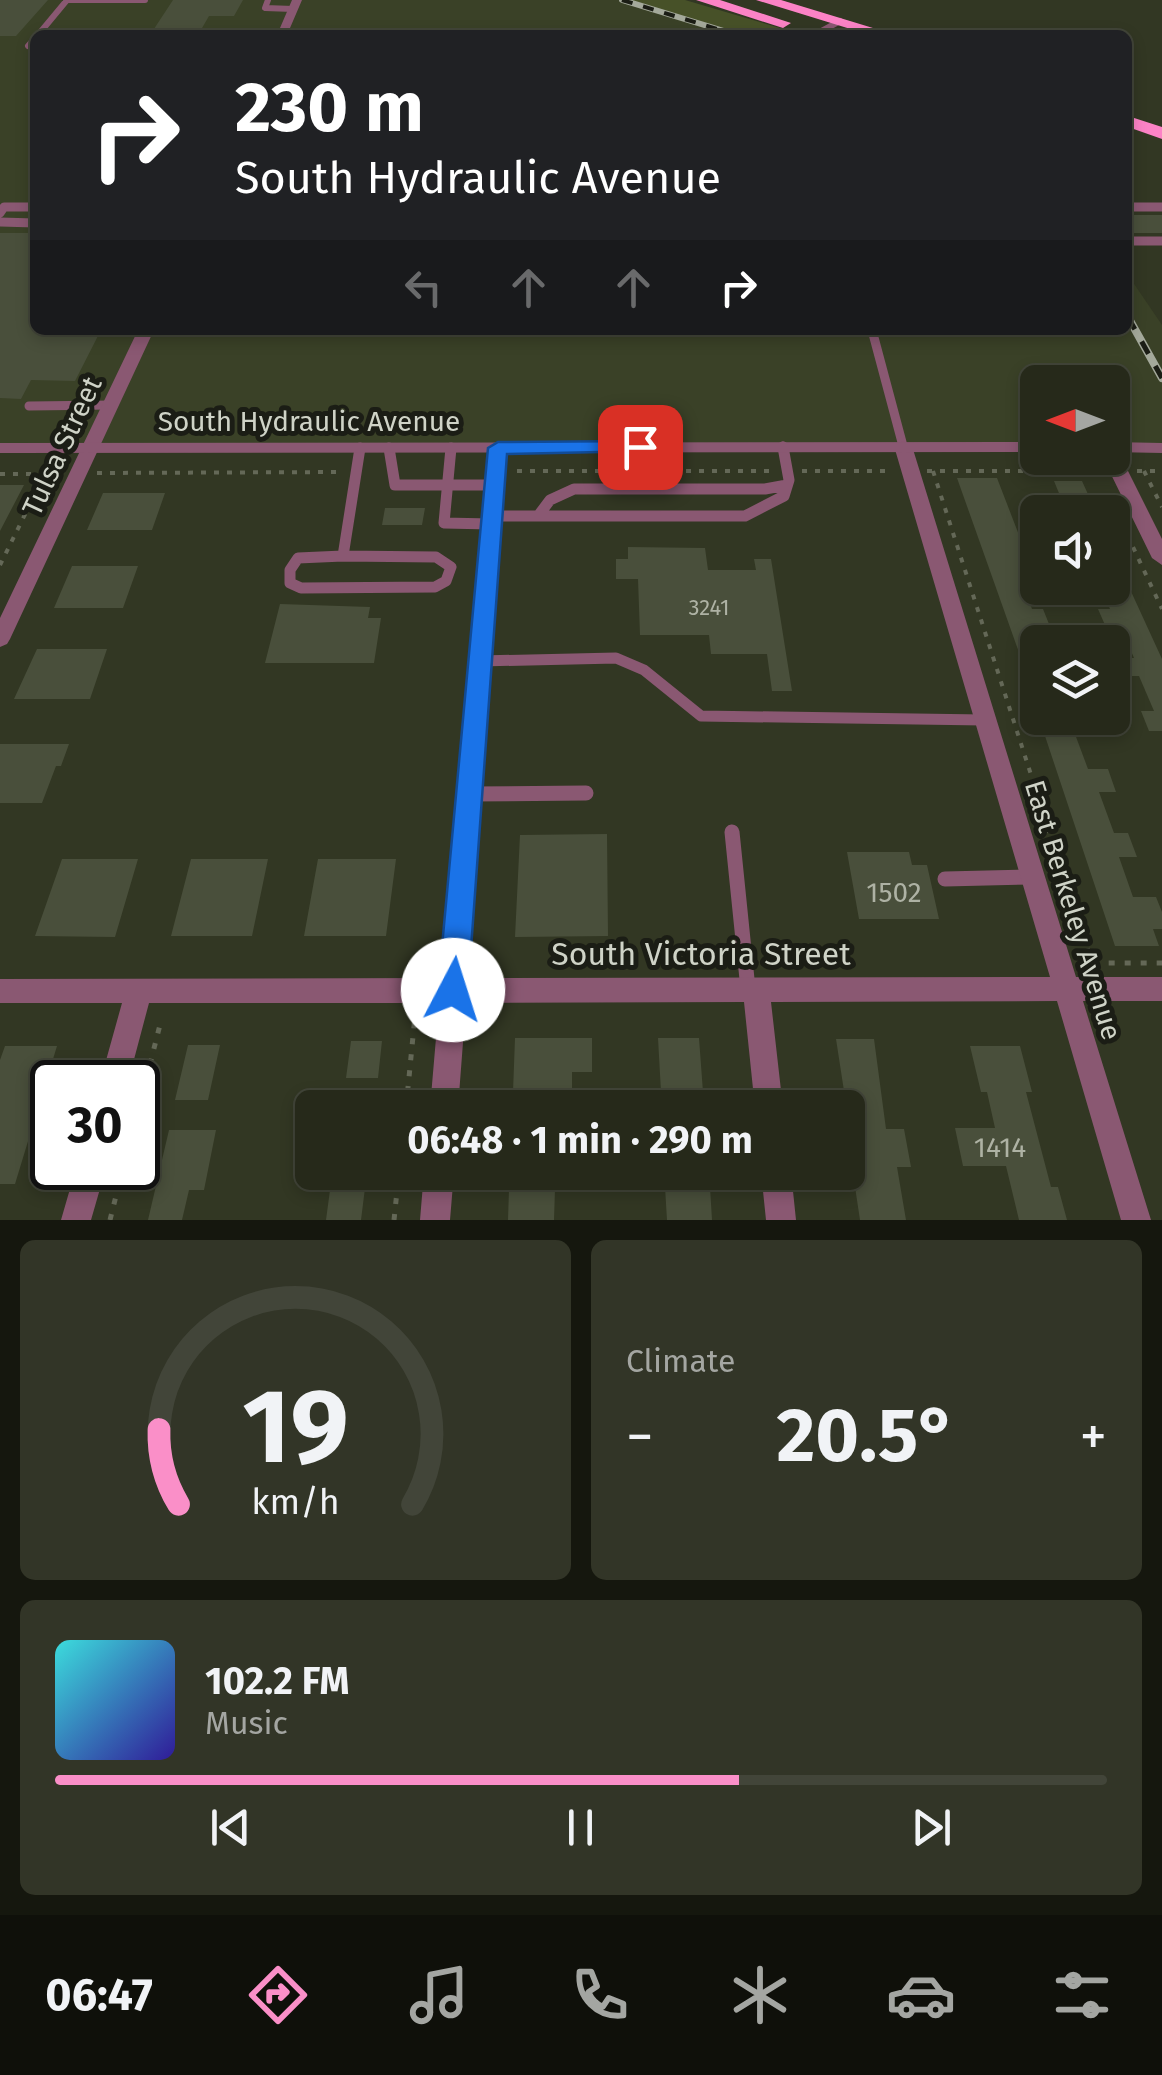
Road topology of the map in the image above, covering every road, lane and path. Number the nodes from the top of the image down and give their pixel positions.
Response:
1 (66, 0) edge
2 (145, 0) edge
3 (268, 0) edge
4 (704, 0) edge
5 (764, 0) edge
6 (295, 4) edge
7 (840, 22) junction
8 (41, 30) edge
9 (284, 30) edge
10 (808, 30) edge
11 (828, 30) edge
12 (870, 30) edge
13 (30, 44) edge
14 (28, 46) dead end
15 (1132, 122) edge
16 (1162, 132) edge
17 (30, 207) edge
18 (1132, 207) edge
19 (1162, 207) edge
20 (2, 210) edge
21 (0, 222) edge
22 (30, 222) edge
23 (1132, 241) edge
24 (1162, 242) edge
25 (144, 335) edge
26 (873, 335) edge
27 (112, 405) junction
28 (29, 406) dead end
29 (783, 446) junction
30 (903, 446) junction
31 (1020, 447) edge
32 (1130, 447) edge
33 (0, 448) edge
34 (360, 448) junction
35 (389, 448) junction
36 (451, 448) junction
37 (1162, 448) edge
38 (92, 449) junction
39 (1020, 467) edge
40 (496, 468) junction
41 (1130, 468) edge
42 (787, 470) junction
43 (922, 471) junction
44 (1144, 471) junction
45 (1162, 471) edge
46 (356, 472) junction
47 (0, 474) edge
48 (44, 474) junction
49 (80, 474) junction
50 (1121, 475) edge
51 (447, 485) junction
52 (788, 485) junction
53 (1105, 489) dead end
54 (1162, 507) edge
55 (538, 516) junction
56 (492, 520) junction
57 (343, 556) junction
58 (1162, 558) edge
59 (0, 565) edge
60 (1162, 609) edge
61 (0, 639) edge
62 (480, 661) junction
63 (984, 720) junction
64 (586, 793) dead end
65 (470, 794) junction
66 (732, 832) dead end
67 (1032, 878) junction
68 (945, 879) dead end
69 (1162, 963) edge
70 (752, 989) junction
71 (1067, 989) junction
72 (1162, 989) edge
73 (139, 990) junction
74 (453, 990) junction
75 (0, 991) edge
76 (415, 1016) dead end
77 (160, 1020) dead end
78 (120, 1060) edge
79 (150, 1060) edge
80 (408, 1090) edge
81 (445, 1090) edge
82 (766, 1090) edge
83 (85, 1190) edge
84 (118, 1190) edge
85 (397, 1190) edge
86 (438, 1190) edge
87 (778, 1190) edge
88 (76, 1220) edge
89 (110, 1220) edge
90 (394, 1220) edge
91 (435, 1220) edge
92 (781, 1220) edge
93 (1136, 1220) edge

1 - 2 lane
1 - 8 lane
3 - 6 lane
4 - 10 highway
5 - 7 highway
6 - 9 street
7 - 11 lane
7 - 12 highway
13 - 14 lane
15 - 16 highway
17 - 20 lane
18 - 19 lane
21 - 22 lane
23 - 24 lane
25 - 27 street, Tulsa Street
26 - 30 lane
27 - 28 lane
27 - 38 street, Tulsa Street
29 - 30 street, South Hydraulic Avenue
29 - 40 street, South Hydraulic Avenue
29 - 42 lane
30 - 31 street, South Hydraulic Avenue
30 - 43 street, East Berkeley Avenue
32 - 37 street
33 - 38 street, South Hydraulic Avenue
34 - 35 street, South Hydraulic Avenue
34 - 38 street, South Hydraulic Avenue
34 - 46 lane
35 - 36 street, South Hydraulic Avenue
35 - 51 lane
36 - 40 street, South Hydraulic Avenue
36 - 51 lane
38 - 49 street, Tulsa Street
39 - 43 path
40 - 42 path
40 - 51 lane
40 - 56 street
41 - 44 path
42 - 43 path
42 - 52 lane
43 - 63 street, East Berkeley Avenue
43 - 69 path
44 - 45 path
44 - 54 path
46 - 49 path
46 - 57 lane
47 - 48 path
48 - 49 path
48 - 59 path
49 - 61 street, Tulsa Street
50 - 58 street
51 - 56 lane
52 - 55 lane
52 - 55 lane
53 - 60 path
55 - 56 lane
56 - 62 street
57 - 57 lane
62 - 63 lane
62 - 65 street
63 - 67 street, East Berkeley Avenue
64 - 65 lane
65 - 74 street
66 - 70 lane
67 - 68 lane
67 - 71 street, East Berkeley Avenue
70 - 71 street, South Victoria Street
70 - 74 street, South Victoria Street
70 - 82 street
71 - 72 street, South Victoria Street
71 - 93 street, East Berkeley Avenue
73 - 74 street, South Victoria Street
73 - 75 street, South Victoria Street
73 - 78 street
74 - 81 street
76 - 80 path
77 - 79 path
83 - 88 street
84 - 89 path
85 - 90 path
86 - 91 street
87 - 92 street

